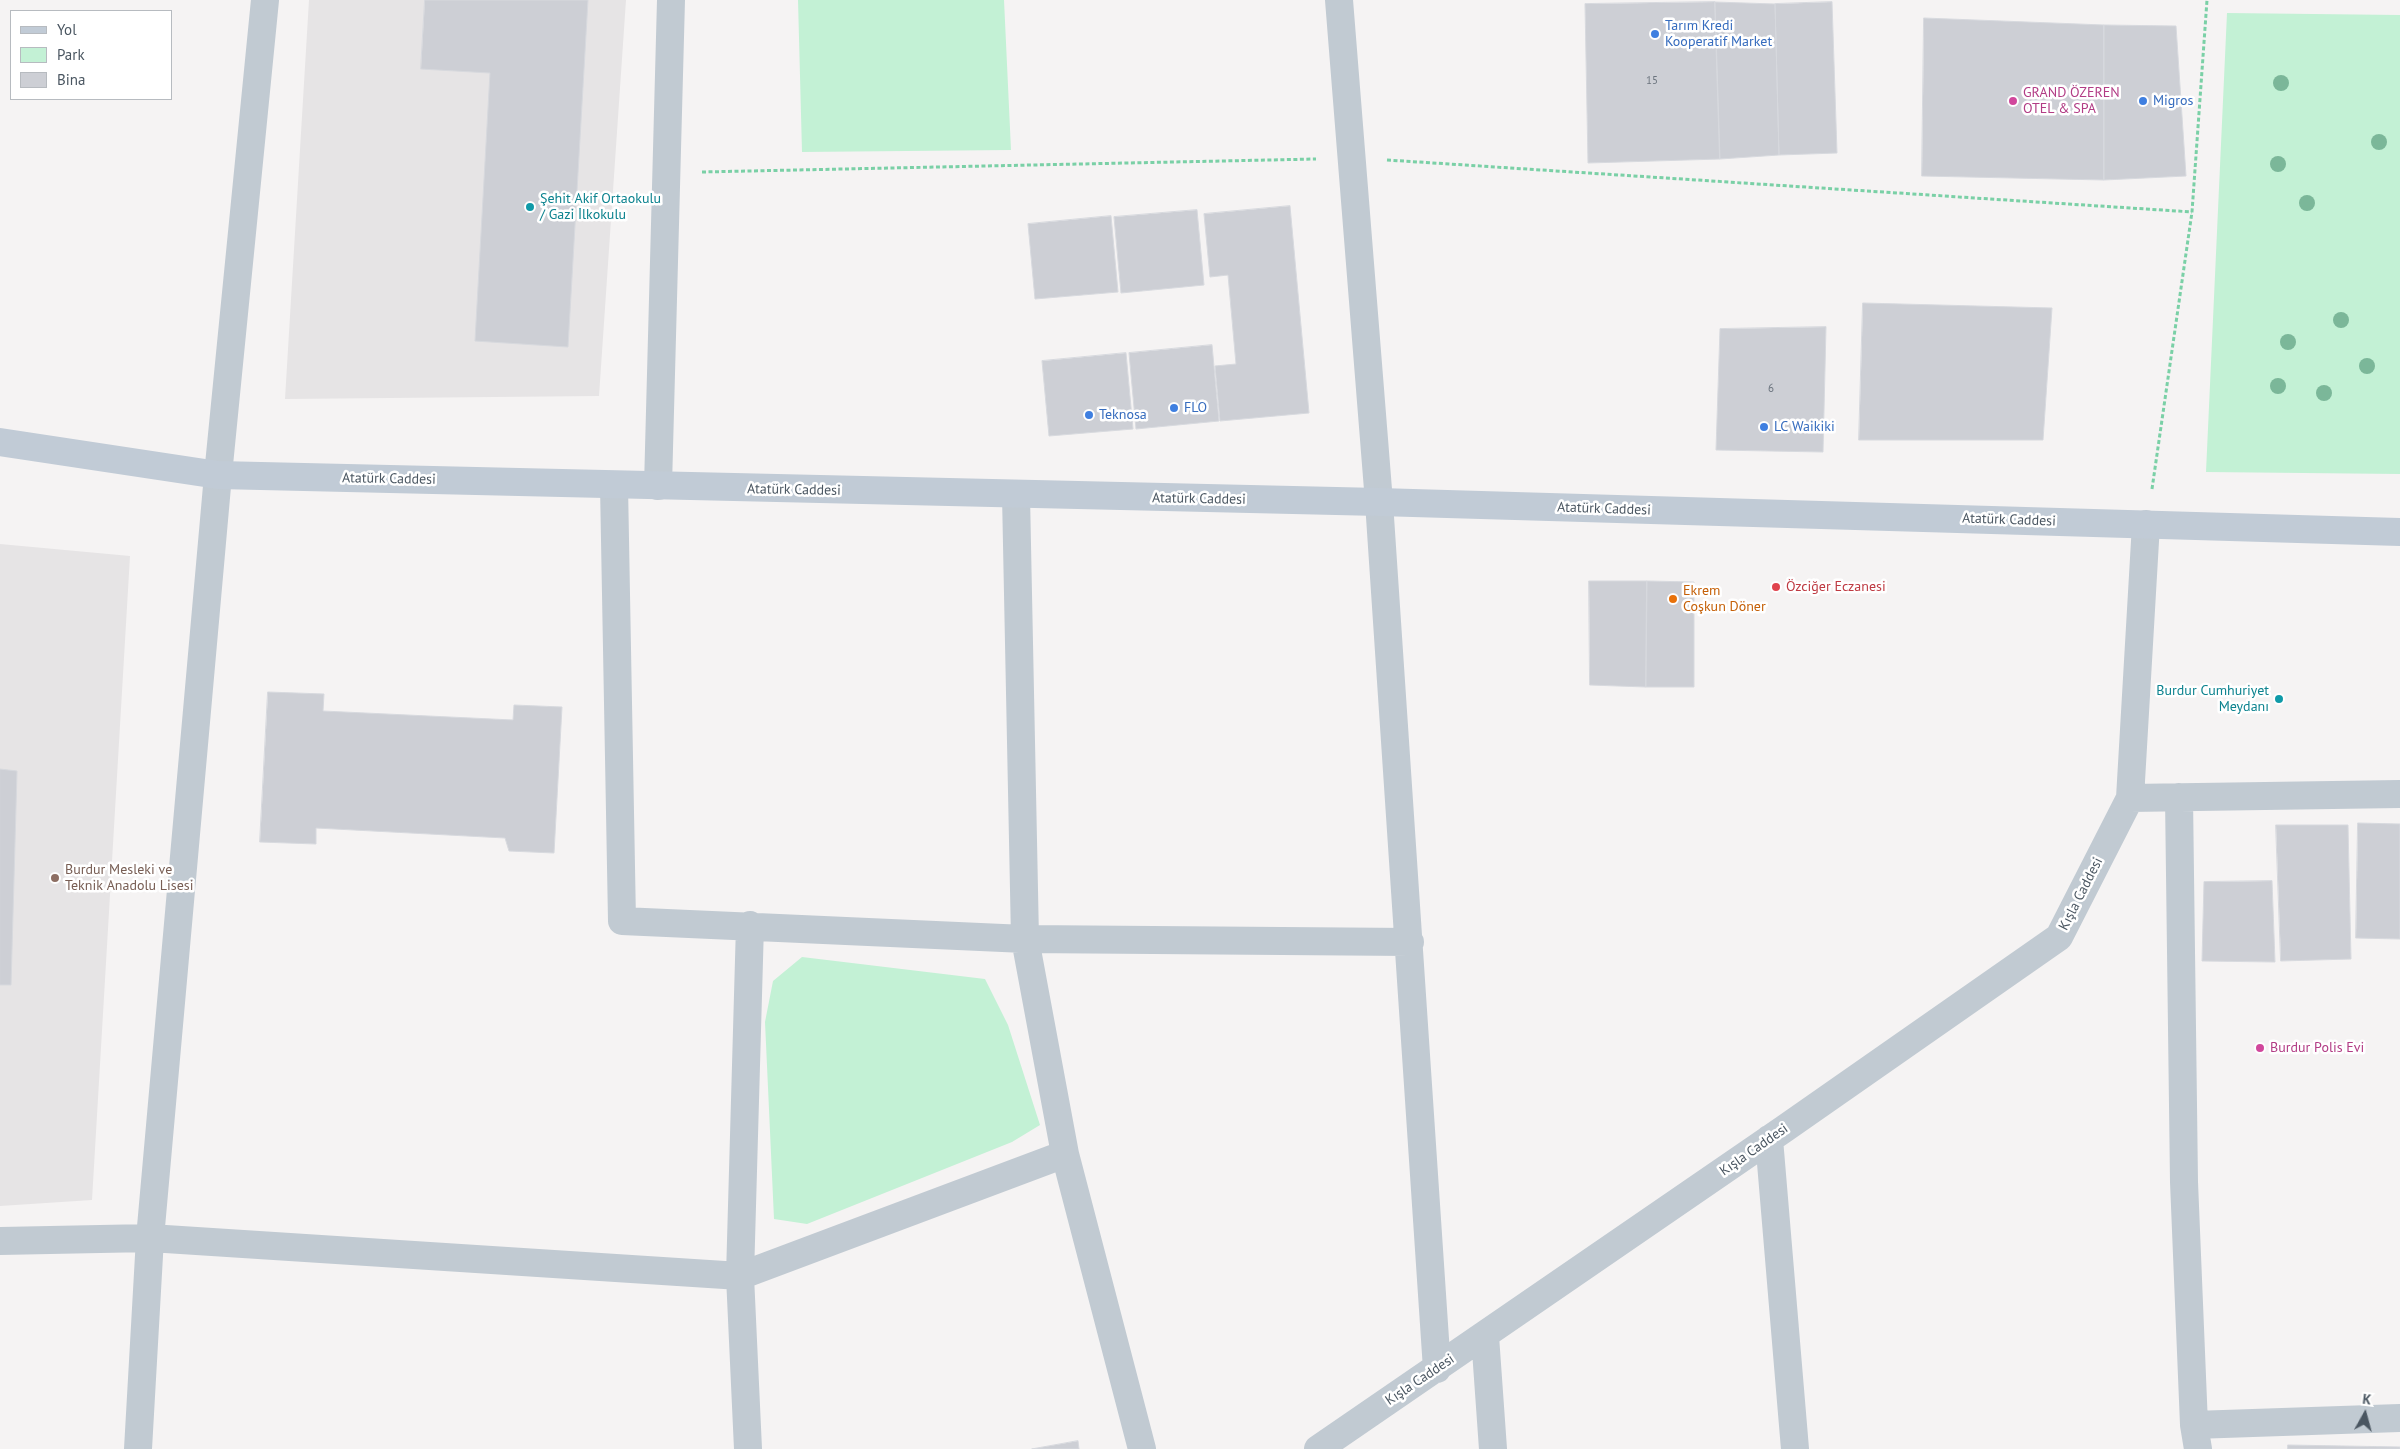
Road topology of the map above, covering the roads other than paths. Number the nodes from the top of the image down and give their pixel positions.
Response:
1 (264, 0) edge
2 (671, 0) edge
3 (1339, 0) edge
4 (0, 442) edge
5 (218, 475) junction
6 (614, 485) junction
7 (658, 486) junction
8 (1016, 495) junction
9 (1379, 502) junction
10 (2146, 524) junction
11 (2400, 532) edge
12 (2400, 794) edge
13 (2179, 797) junction
14 (2130, 798) junction
15 (750, 925) junction
16 (1025, 939) junction
17 (1410, 942) junction
18 (1769, 1139) junction
19 (1065, 1154) junction
20 (150, 1238) junction
21 (0, 1241) edge
22 (740, 1276) junction
23 (1485, 1336) junction
24 (1437, 1369) junction
25 (2400, 1418) edge
26 (2196, 1437) edge
27 (138, 1449) edge
28 (748, 1449) edge
29 (1142, 1449) edge
30 (1318, 1449) edge
31 (1493, 1449) edge
32 (1795, 1449) edge

1 - 5 street
2 - 7 street
3 - 9 street
4 - 5 main road, Atatürk Caddesi
5 - 6 main road, Atatürk Caddesi
5 - 20 street
6 - 7 main road, Atatürk Caddesi
6 - 15 street
7 - 8 main road, Atatürk Caddesi
8 - 9 main road, Atatürk Caddesi
8 - 16 street
9 - 10 main road, Atatürk Caddesi
9 - 17 street
10 - 11 main road, Atatürk Caddesi
10 - 14 street
12 - 13 street
13 - 14 street
13 - 26 street
14 - 18 street, Kışla Caddesi
15 - 16 street
15 - 22 street
16 - 17 street
16 - 19 street
17 - 24 street
18 - 23 street, Kışla Caddesi
18 - 32 street
19 - 22 street
19 - 29 street
20 - 21 street
20 - 22 street
20 - 27 street
22 - 28 street
23 - 24 street, Kışla Caddesi
23 - 31 street
24 - 30 street, Kışla Caddesi
25 - 26 street

